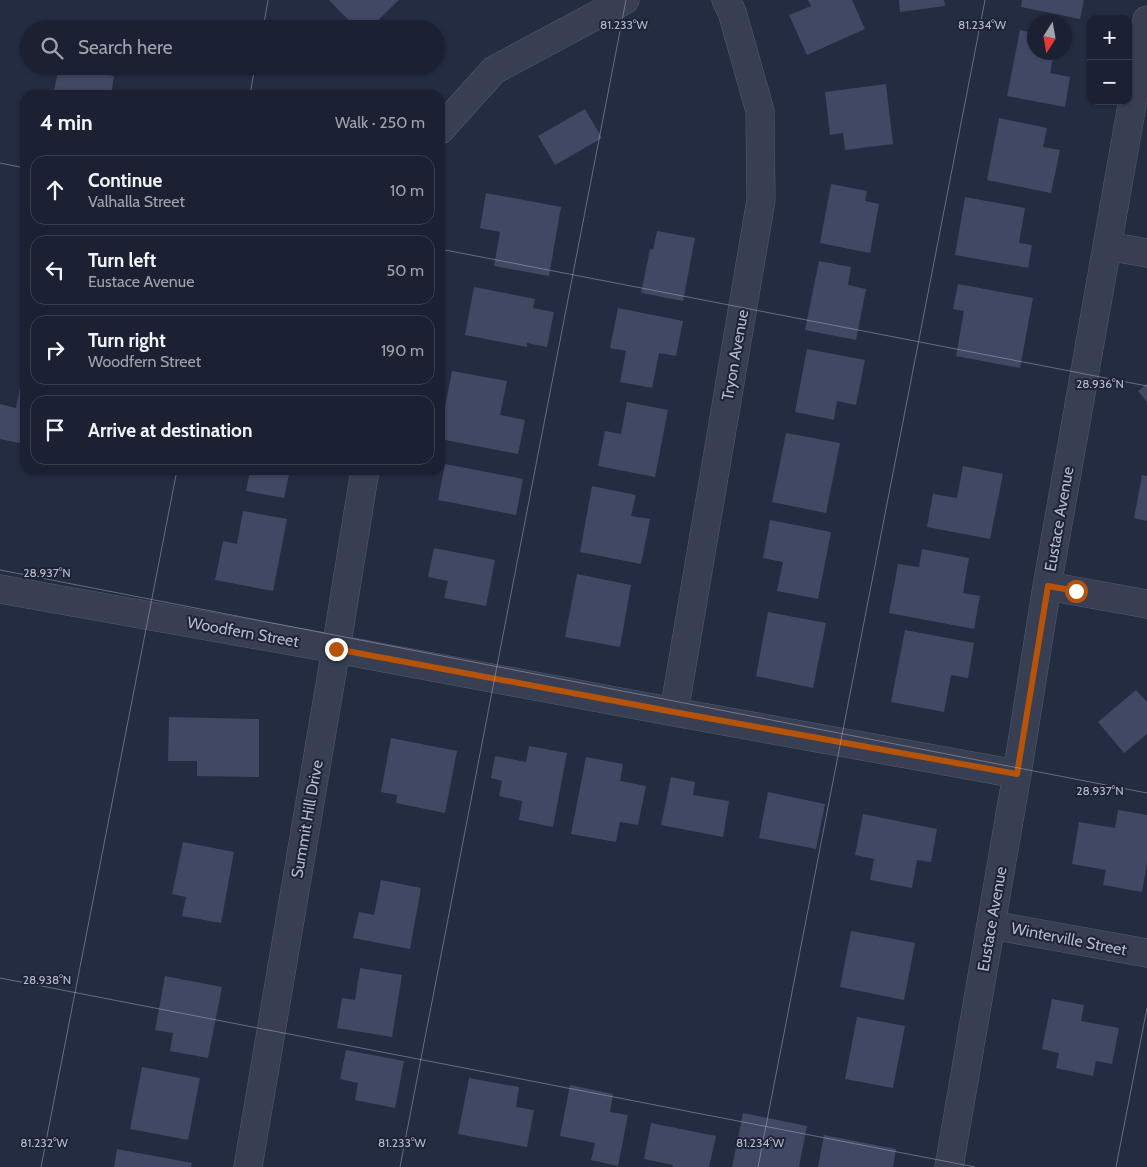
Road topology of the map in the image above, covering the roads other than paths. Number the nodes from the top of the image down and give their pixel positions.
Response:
1 (626, 0) edge
2 (726, 0) edge
3 (1147, 20) edge
4 (445, 124) edge
5 (1107, 246) junction
6 (1147, 253) edge
7 (364, 475) edge
8 (1048, 586) junction
9 (0, 589) edge
10 (1147, 604) edge
11 (336, 649) junction
12 (674, 712) junction
13 (1017, 774) junction
14 (991, 924) junction
15 (1147, 954) edge
16 (255, 1166) edge
17 (949, 1167) edge

1 - 4 street
2 - 12 street, Tryon Avenue
3 - 5 street, Eustace Avenue
5 - 6 street
5 - 8 street, Eustace Avenue
7 - 11 street, Summit Hill Drive
8 - 10 street
8 - 13 street, Eustace Avenue
9 - 11 street, Woodfern Street
11 - 12 street, Woodfern Street
11 - 16 street, Summit Hill Drive
12 - 13 street, Woodfern Street
13 - 14 street, Eustace Avenue
14 - 15 street, Winterville Street
14 - 17 street, Eustace Avenue

